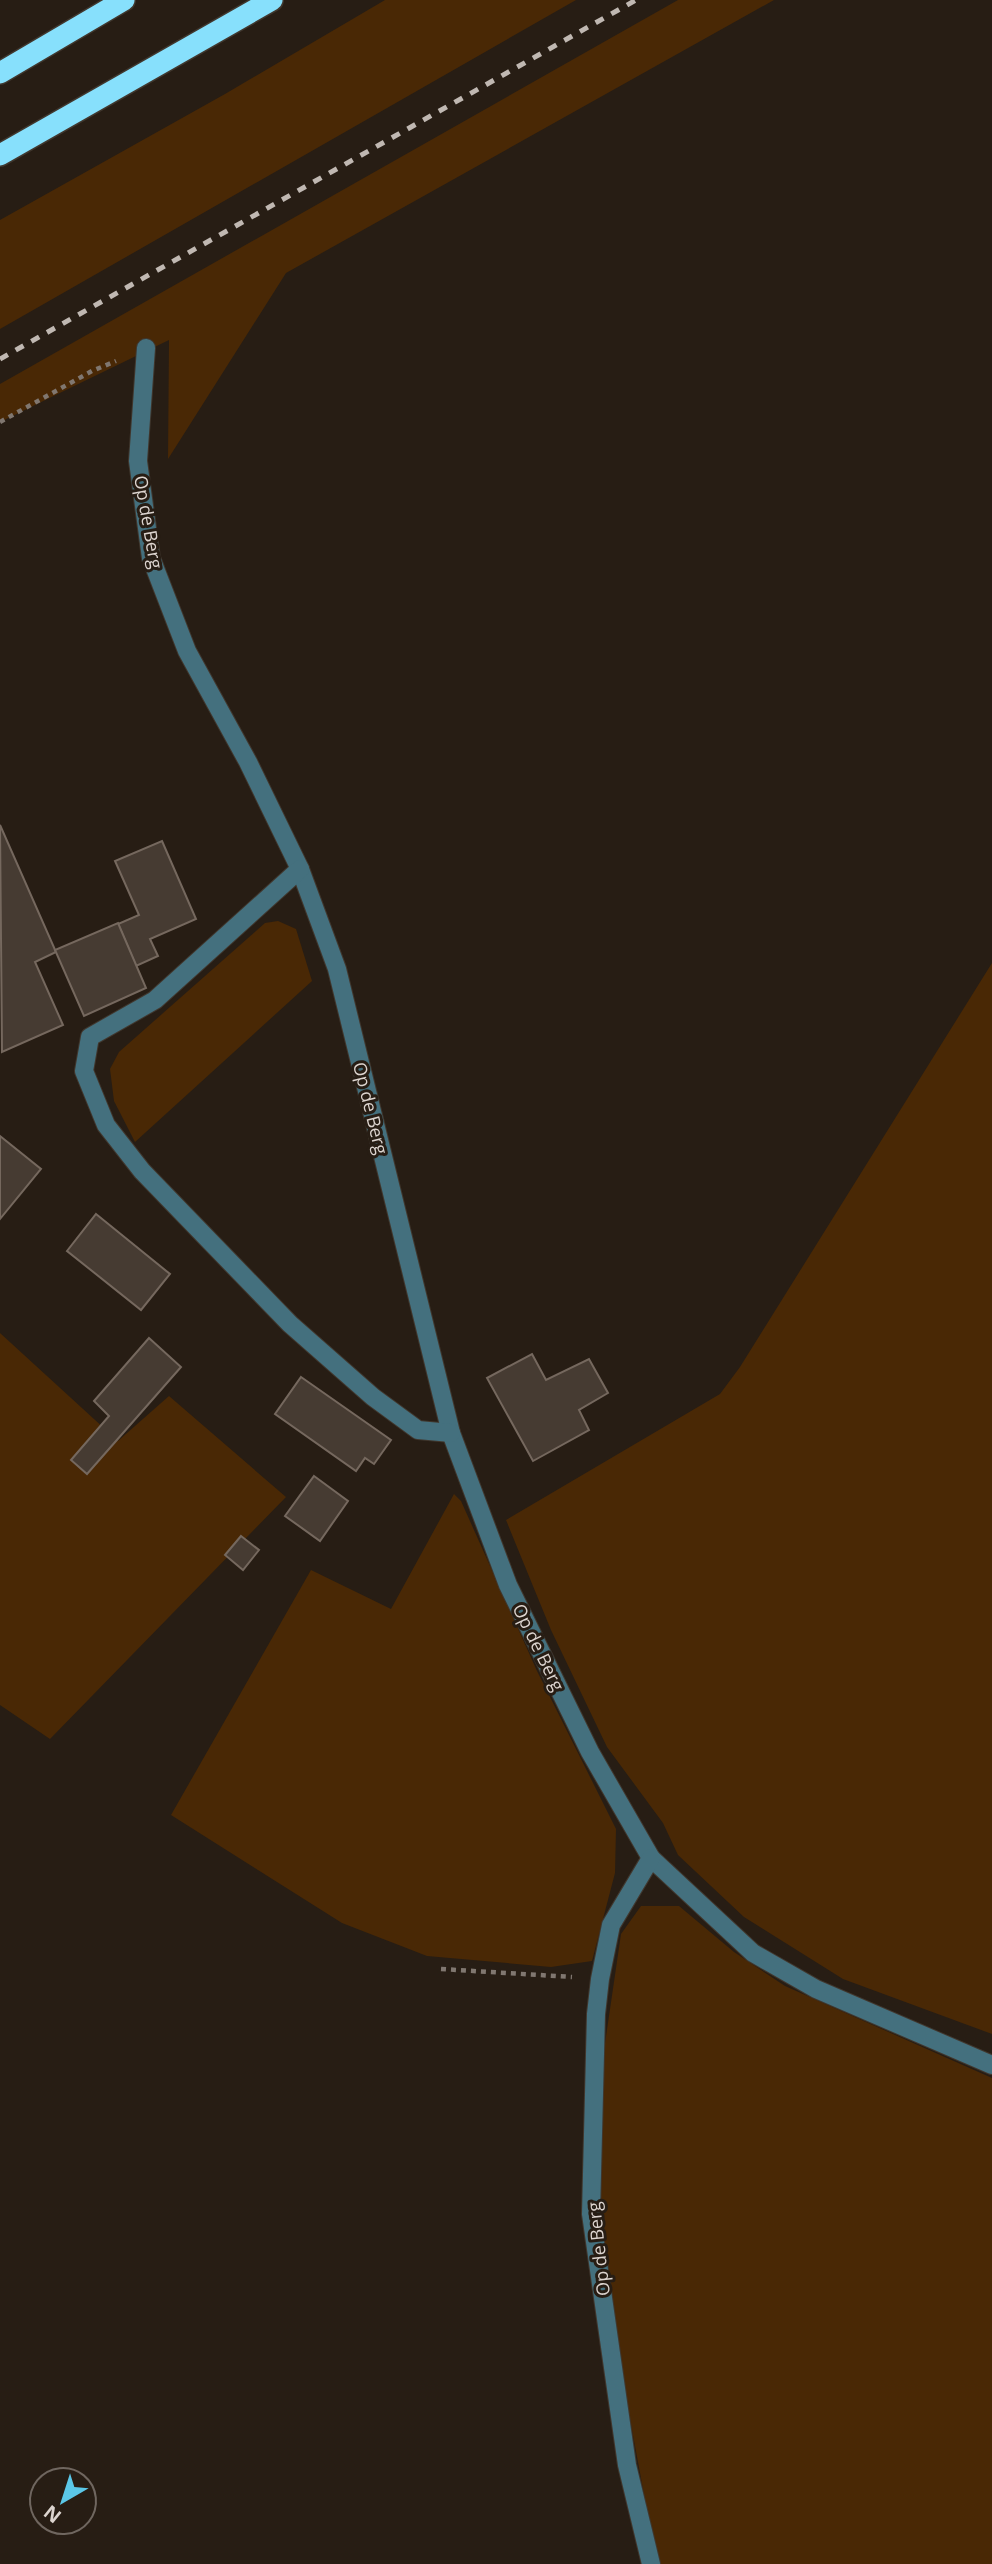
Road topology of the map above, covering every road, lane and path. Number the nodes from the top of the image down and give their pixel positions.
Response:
1 (124, 0) edge
2 (272, 0) edge
3 (0, 73) edge
4 (0, 155) edge
5 (146, 348) joint
6 (0, 422) edge
7 (300, 869) junction
8 (451, 1433) junction
9 (651, 1858) junction
10 (441, 1969) dead end
11 (600, 1979) junction
12 (992, 2066) edge
13 (650, 2564) edge

1 - 3 highway
2 - 4 highway
5 - 6 path
5 - 7 street, Op de Berg
7 - 8 street, Op de Berg
7 - 8 street
8 - 9 street, Op de Berg
9 - 11 street, Op de Berg
9 - 12 street, Op de Berg
10 - 11 path
11 - 13 street, Op de Berg

